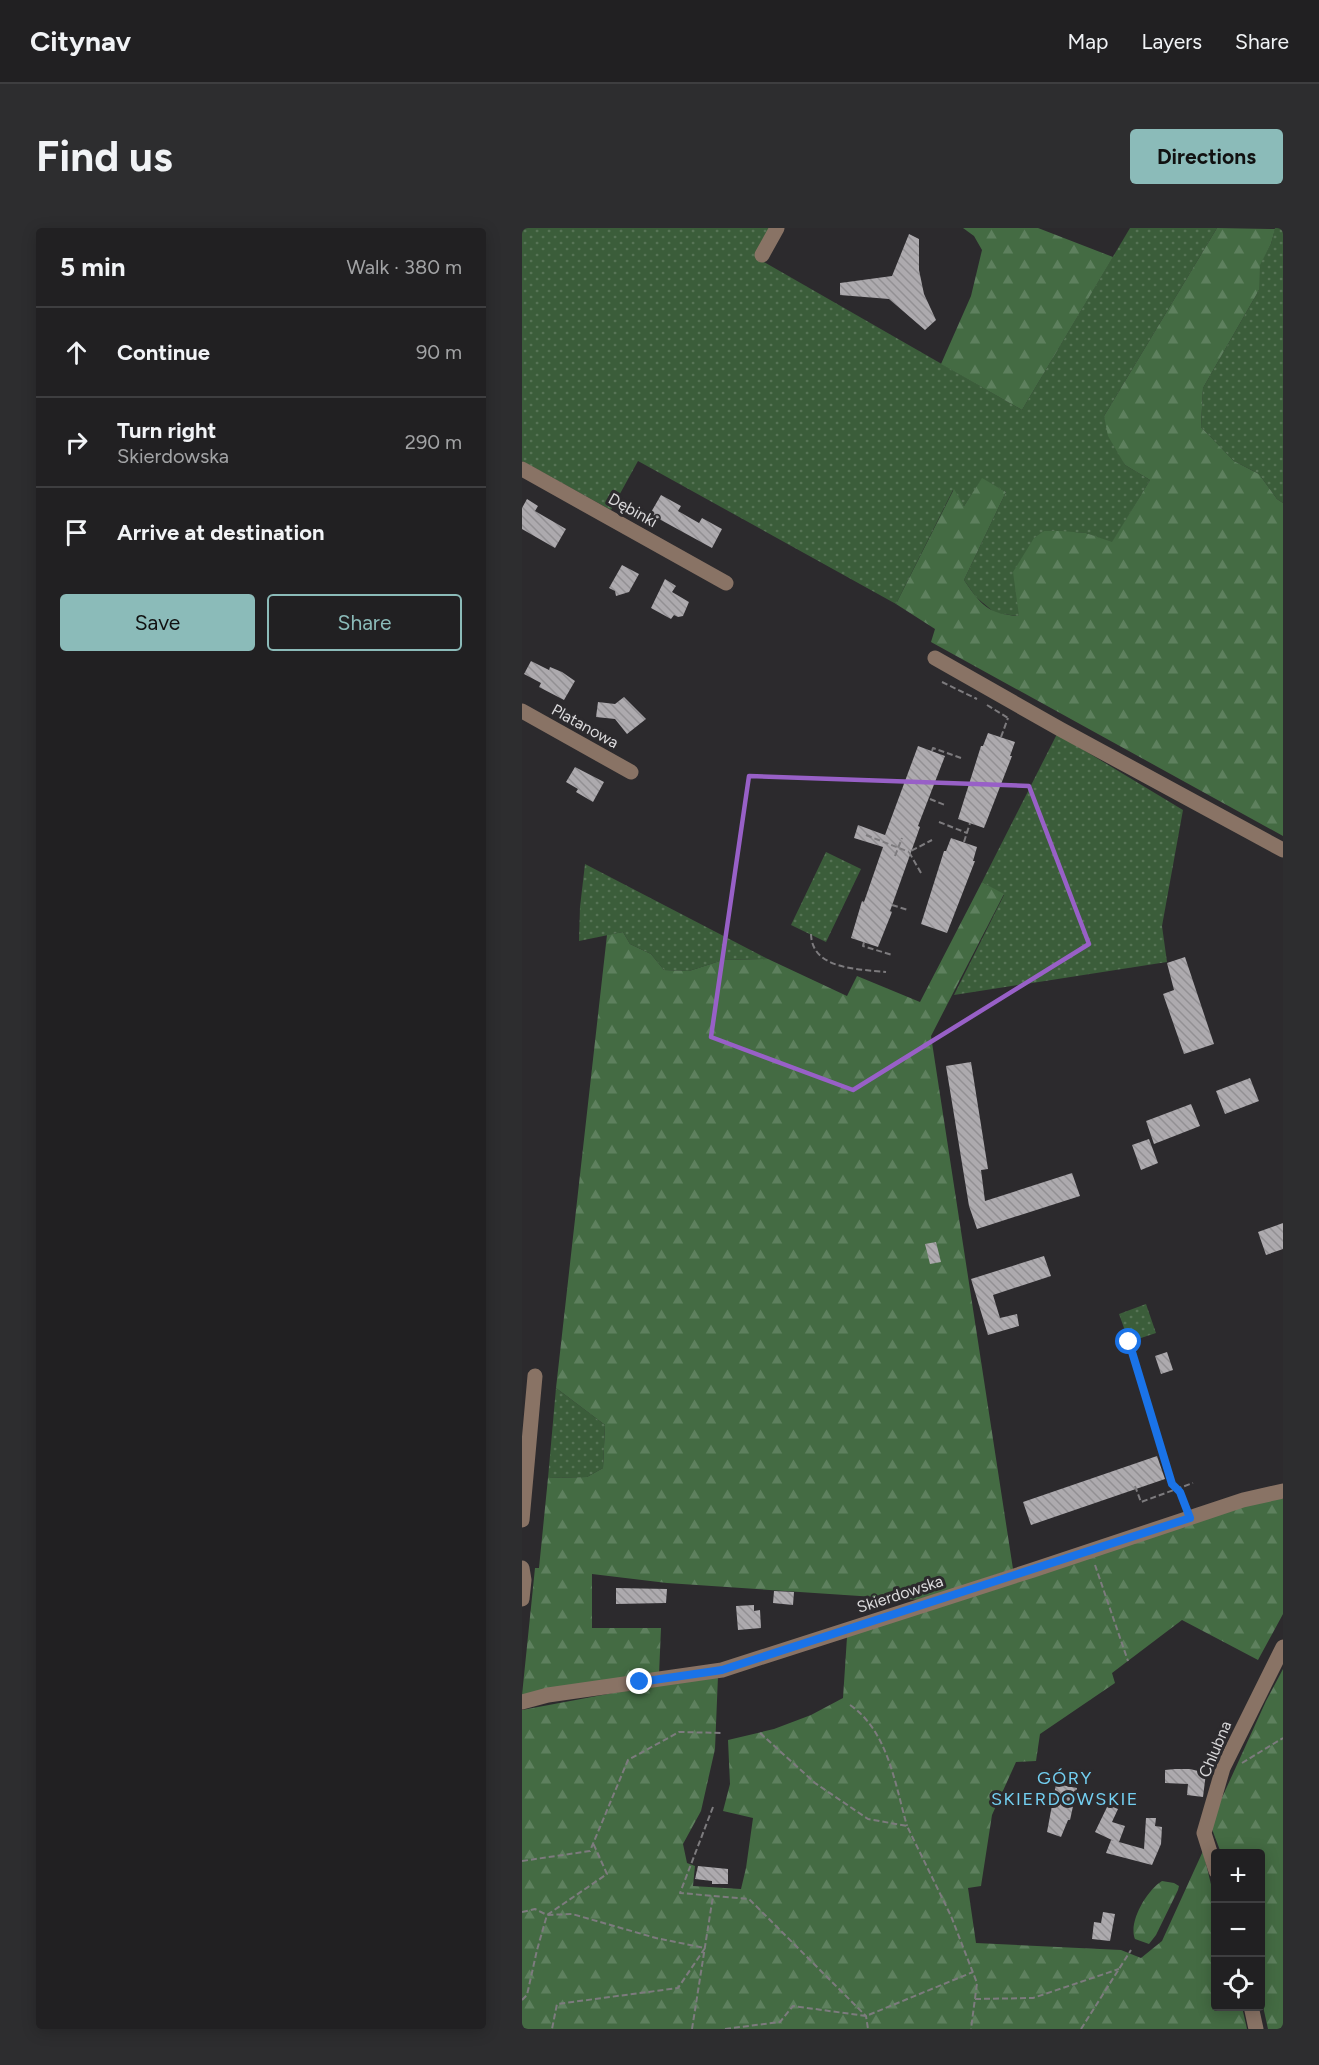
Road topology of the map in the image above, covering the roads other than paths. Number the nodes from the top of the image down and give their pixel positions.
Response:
1 (777, 228) edge
2 (762, 255) dead end
3 (522, 469) edge
4 (726, 583) dead end
5 (935, 658) dead end
6 (522, 711) edge
7 (631, 772) dead end
8 (1283, 850) edge
9 (535, 1376) dead end
10 (1283, 1491) edge
11 (522, 1520) edge
12 (522, 1568) edge
13 (522, 1599) edge
14 (1283, 1647) edge
15 (522, 1702) edge
16 (1211, 1857) edge
17 (1252, 2011) edge
18 (1256, 2029) edge

1 - 2 street
3 - 4 street, Dębinki
5 - 8 street
6 - 7 street, Platanowa
9 - 11 street
10 - 15 street, Skierdowska
12 - 13 street
14 - 16 street, Chlubna
17 - 18 street

